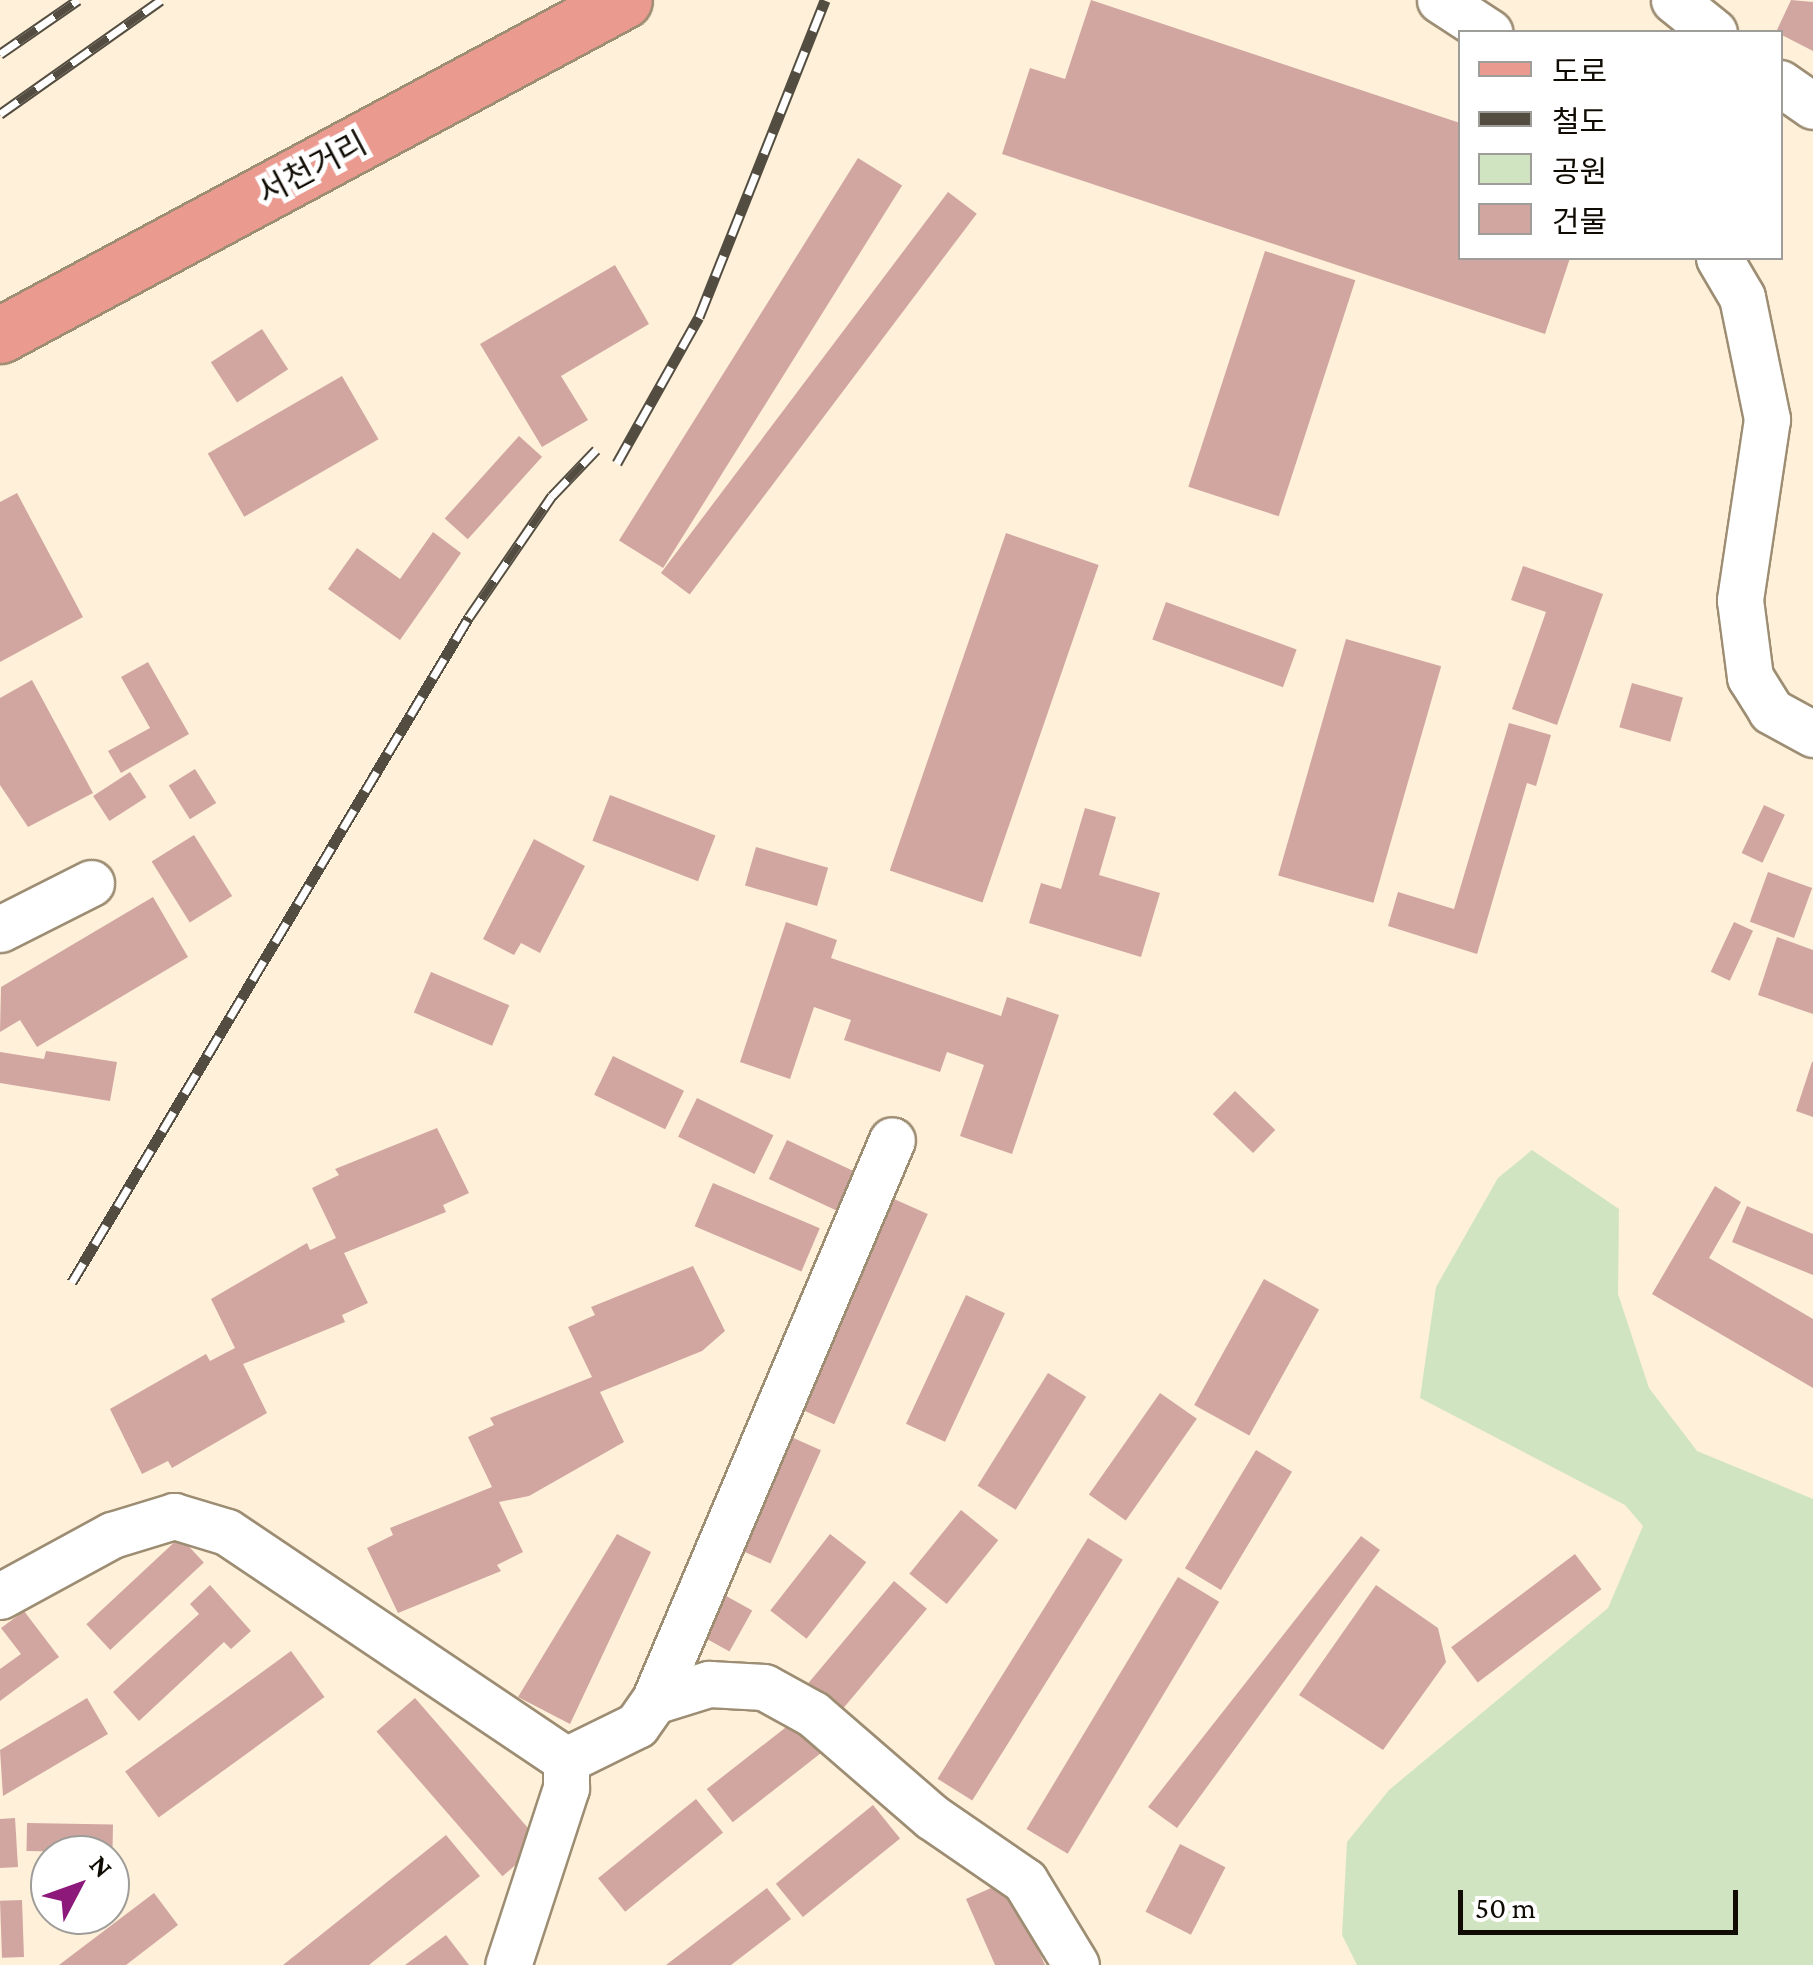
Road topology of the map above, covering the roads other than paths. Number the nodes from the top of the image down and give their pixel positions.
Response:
1 (624, 0) edge
2 (1440, 0) edge
3 (1674, 0) edge
4 (1485, 30) edge
5 (1712, 30) edge
6 (1783, 85) edge
7 (1813, 106) edge
8 (1721, 260) edge
9 (0, 335) edge
10 (1813, 734) edge
11 (91, 882) dead end
12 (0, 929) edge
13 (892, 1140) dead end
14 (0, 1596) edge
15 (654, 1701) junction
16 (566, 1760) junction
17 (508, 1965) edge
18 (1076, 1965) edge

1 - 9 main road, 서천거리
2 - 4 street
3 - 5 street
6 - 7 street
8 - 10 street
11 - 12 street
13 - 15 street
14 - 16 street
15 - 16 street
15 - 18 street
16 - 17 street

